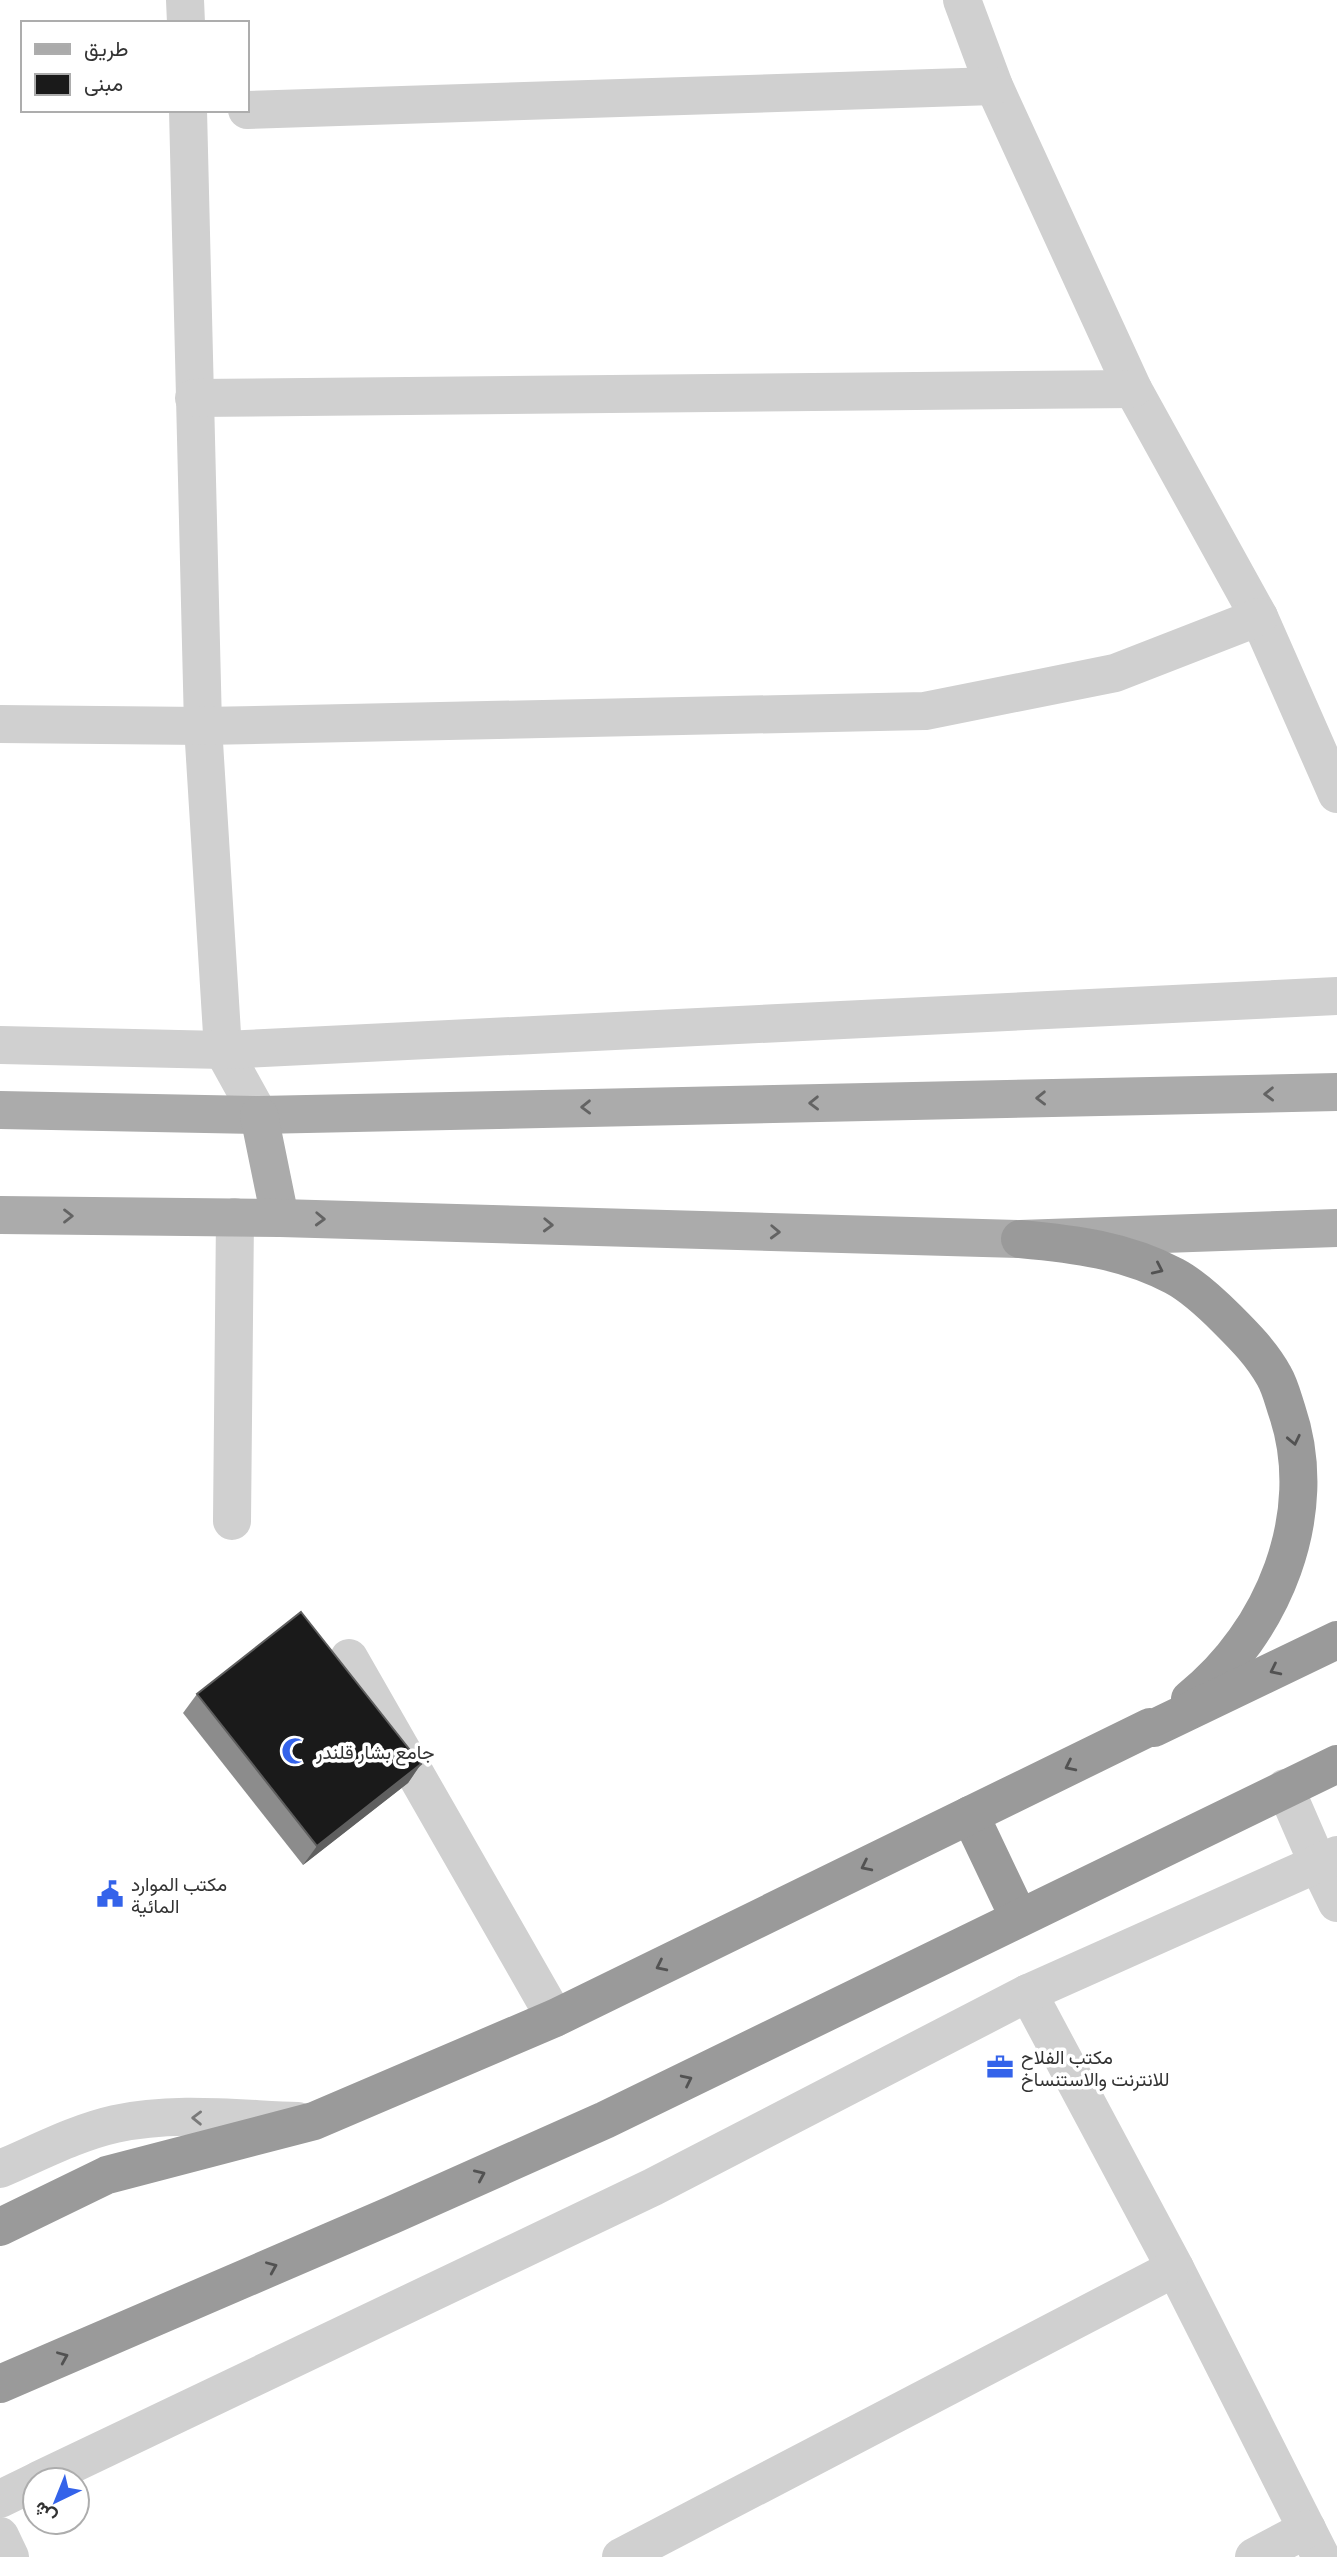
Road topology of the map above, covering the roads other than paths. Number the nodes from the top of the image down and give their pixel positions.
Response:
1 (185, 0) edge
2 (962, 0) edge
3 (186, 21) edge
4 (994, 86) junction
5 (248, 110) edge
6 (188, 112) edge
7 (1133, 389) junction
8 (194, 398) junction
9 (1259, 617) junction
10 (0, 724) edge
11 (203, 726) junction
12 (1337, 794) edge
13 (1337, 996) edge
14 (0, 1045) edge
15 (223, 1049) junction
16 (1337, 1092) edge
17 (0, 1110) edge
18 (258, 1115) junction
19 (0, 1215) edge
20 (235, 1217) junction
21 (280, 1218) junction
22 (1337, 1228) edge
23 (1020, 1239) junction
24 (232, 1521) dead end
25 (1337, 1640) edge
26 (349, 1658) dead end
27 (1154, 1728) junction
28 (1337, 1764) edge
29 (1285, 1788) junction
30 (970, 1815) junction
31 (1327, 1860) edge
32 (1337, 1903) edge
33 (1019, 1918) junction
34 (1028, 1993) junction
35 (555, 2018) junction
36 (314, 2121) junction
37 (0, 2169) edge
38 (0, 2227) edge
39 (1175, 2268) junction
40 (0, 2384) edge
41 (68, 2466) edge
42 (21, 2489) edge
43 (0, 2499) edge
44 (0, 2536) edge
45 (1314, 2543) edge
46 (10, 2557) edge
47 (621, 2557) edge
48 (1254, 2557) edge

1 - 3 street
2 - 4 street
4 - 5 street
4 - 7 street
6 - 8 street
7 - 8 street
7 - 9 street
8 - 11 street
9 - 11 street
9 - 12 street
10 - 11 street
11 - 15 street
13 - 15 street
14 - 15 street
15 - 18 street
16 -> 18 main road
17 - 18 main road
18 - 21 main road
19 -> 20 main road
20 - 21 main road
20 - 24 street
21 -> 23 main road
22 - 23 main road
23 -> 27 highway
25 -> 27 highway
26 - 35 street
27 -> 30 highway
28 - 29 highway
29 - 31 street
29 - 33 highway
30 - 33 highway
30 -> 35 highway
31 - 32 street
31 - 34 street
40 -> 33 highway
34 - 39 street
34 - 41 street
35 - 36 highway
36 -> 37 street
36 - 38 highway
39 - 45 street
39 - 47 street
42 - 43 street
44 - 46 street
45 - 48 street

